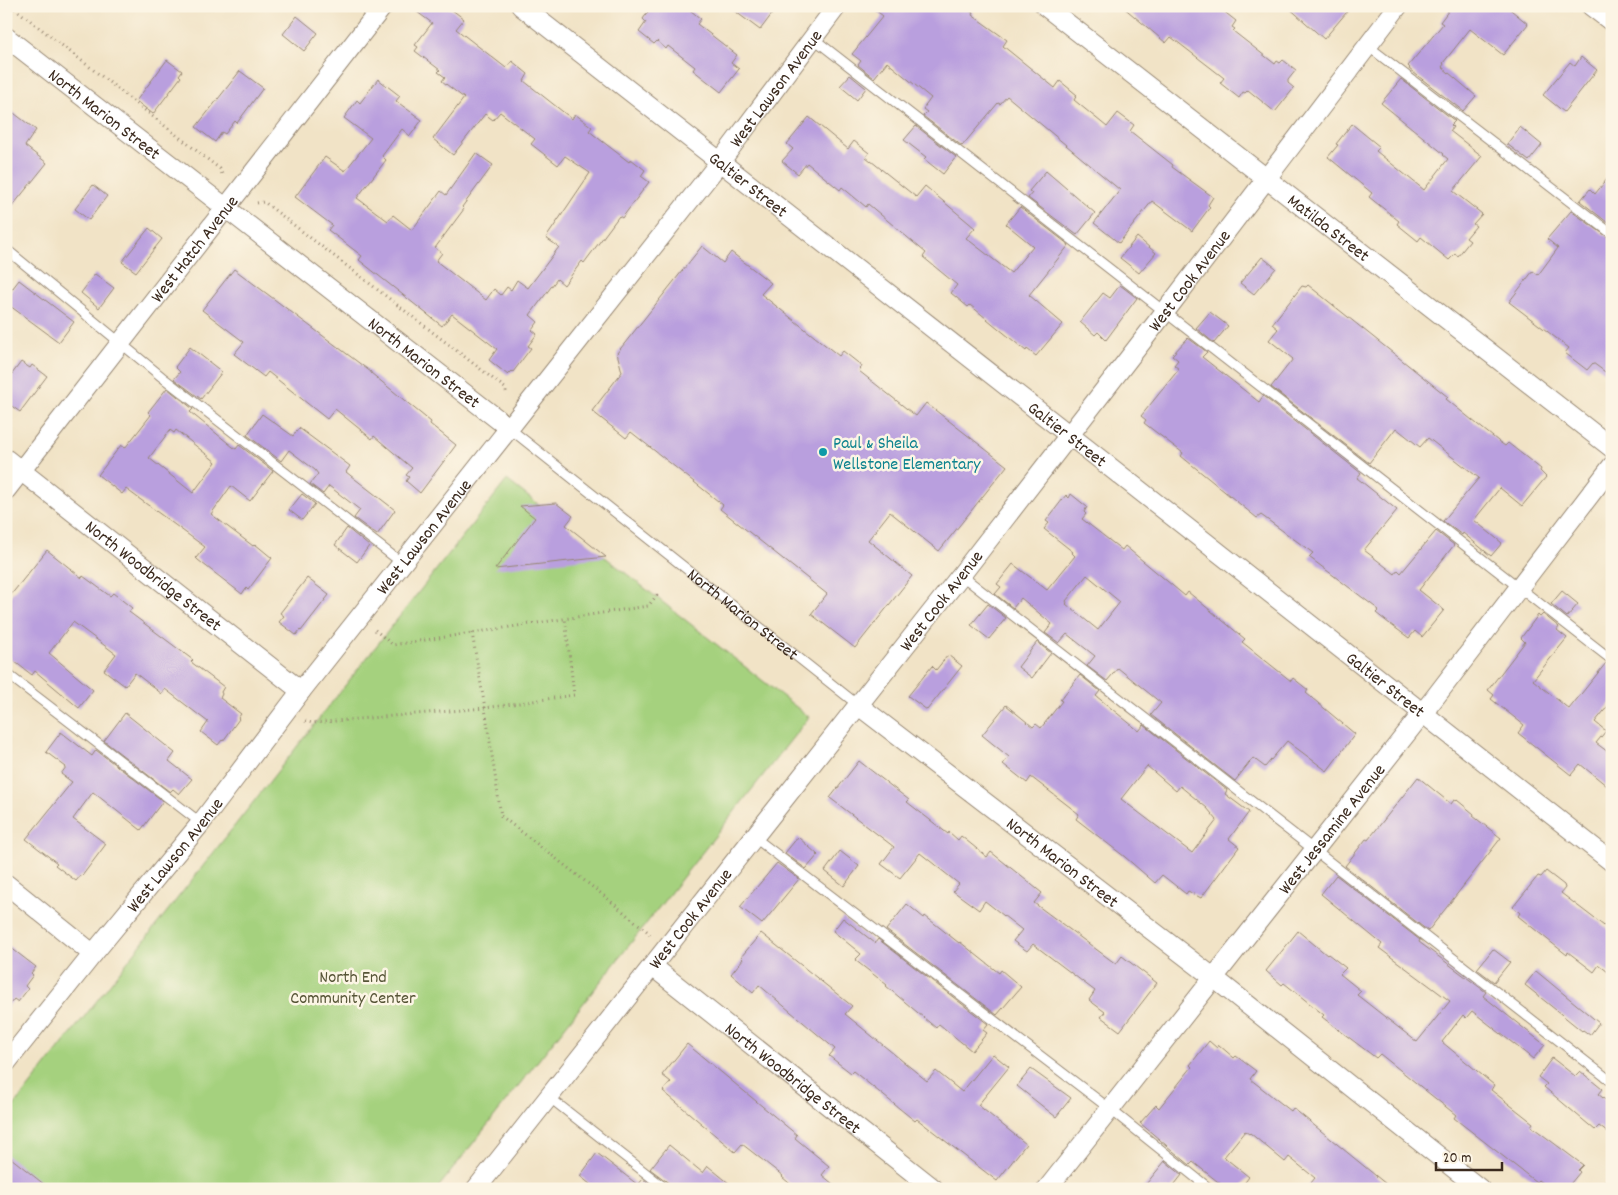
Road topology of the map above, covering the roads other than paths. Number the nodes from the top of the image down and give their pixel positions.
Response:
1 (382, 6) edge
2 (521, 6) edge
3 (837, 6) edge
4 (1045, 6) edge
5 (1398, 6) edge
6 (1591, 6) edge
7 (1612, 22) edge
8 (6, 37) edge
9 (813, 38) junction
10 (1368, 46) junction
11 (720, 162) junction
12 (1266, 179) junction
13 (225, 209) junction
14 (1612, 234) edge
15 (6, 249) edge
16 (1164, 313) junction
17 (121, 343) junction
18 (509, 428) junction
19 (1069, 435) junction
20 (1612, 448) edge
21 (6, 459) edge
22 (1612, 466) edge
23 (21, 471) junction
24 (6, 490) edge
25 (402, 563) junction
26 (961, 575) junction
27 (1520, 587) junction
28 (1612, 660) edge
29 (6, 673) edge
30 (301, 691) junction
31 (858, 705) junction
32 (1423, 713) junction
33 (201, 823) junction
34 (754, 837) junction
35 (1315, 850) junction
36 (1612, 862) edge
37 (6, 884) edge
38 (93, 954) junction
39 (652, 966) junction
40 (1214, 978) junction
41 (6, 1063) edge
42 (1612, 1082) edge
43 (549, 1097) junction
44 (1110, 1109) junction
45 (476, 1189) edge
46 (666, 1189) edge
47 (934, 1189) edge
48 (1047, 1189) edge
49 (1210, 1189) edge
50 (1480, 1189) edge

1 - 13 street, West Hatch Avenue
2 - 11 street, Galtier Street
3 - 9 street, West Lawson Avenue
4 - 12 street, Matilda Street
5 - 10 street, West Cook Avenue
6 - 7 street
8 - 13 street, North Marion Street
9 - 11 street, West Lawson Avenue
9 - 16 lane
10 - 12 street, West Cook Avenue
10 - 14 lane
11 - 18 street, West Lawson Avenue
11 - 19 street, Galtier Street
12 - 16 street, West Cook Avenue
12 - 20 street, Matilda Street
13 - 17 street, West Hatch Avenue
13 - 18 street, North Marion Street
15 - 17 lane
16 - 19 street, West Cook Avenue
16 - 27 lane
17 - 23 street, West Hatch Avenue
17 - 25 lane
18 - 25 street, West Lawson Avenue
18 - 31 lane, North Marion Street
19 - 26 street, West Cook Avenue
19 - 32 street, Galtier Street
21 - 23 street, North Woodbridge Street
22 - 27 street, West Jessamine Avenue
23 - 24 street, West Hatch Avenue
23 - 30 street, North Woodbridge Street
25 - 30 street, West Lawson Avenue
26 - 31 street, West Cook Avenue
26 - 35 lane
27 - 28 lane
27 - 32 street, West Jessamine Avenue
29 - 33 lane
30 - 33 street, West Lawson Avenue
31 - 34 street, West Cook Avenue
31 - 40 street, North Marion Street
32 - 35 street, West Jessamine Avenue
32 - 36 street, Galtier Street
33 - 38 street, West Lawson Avenue
34 - 39 street, West Cook Avenue
34 - 44 lane
35 - 40 street, West Jessamine Avenue
35 - 42 lane
37 - 38 street
38 - 41 street, West Lawson Avenue
39 - 43 street, West Cook Avenue
39 - 47 street, North Woodbridge Street
40 - 44 street, West Jessamine Avenue
40 - 50 street, North Marion Street
43 - 45 street, West Cook Avenue
43 - 46 lane
44 - 48 street, West Jessamine Avenue
44 - 49 lane

